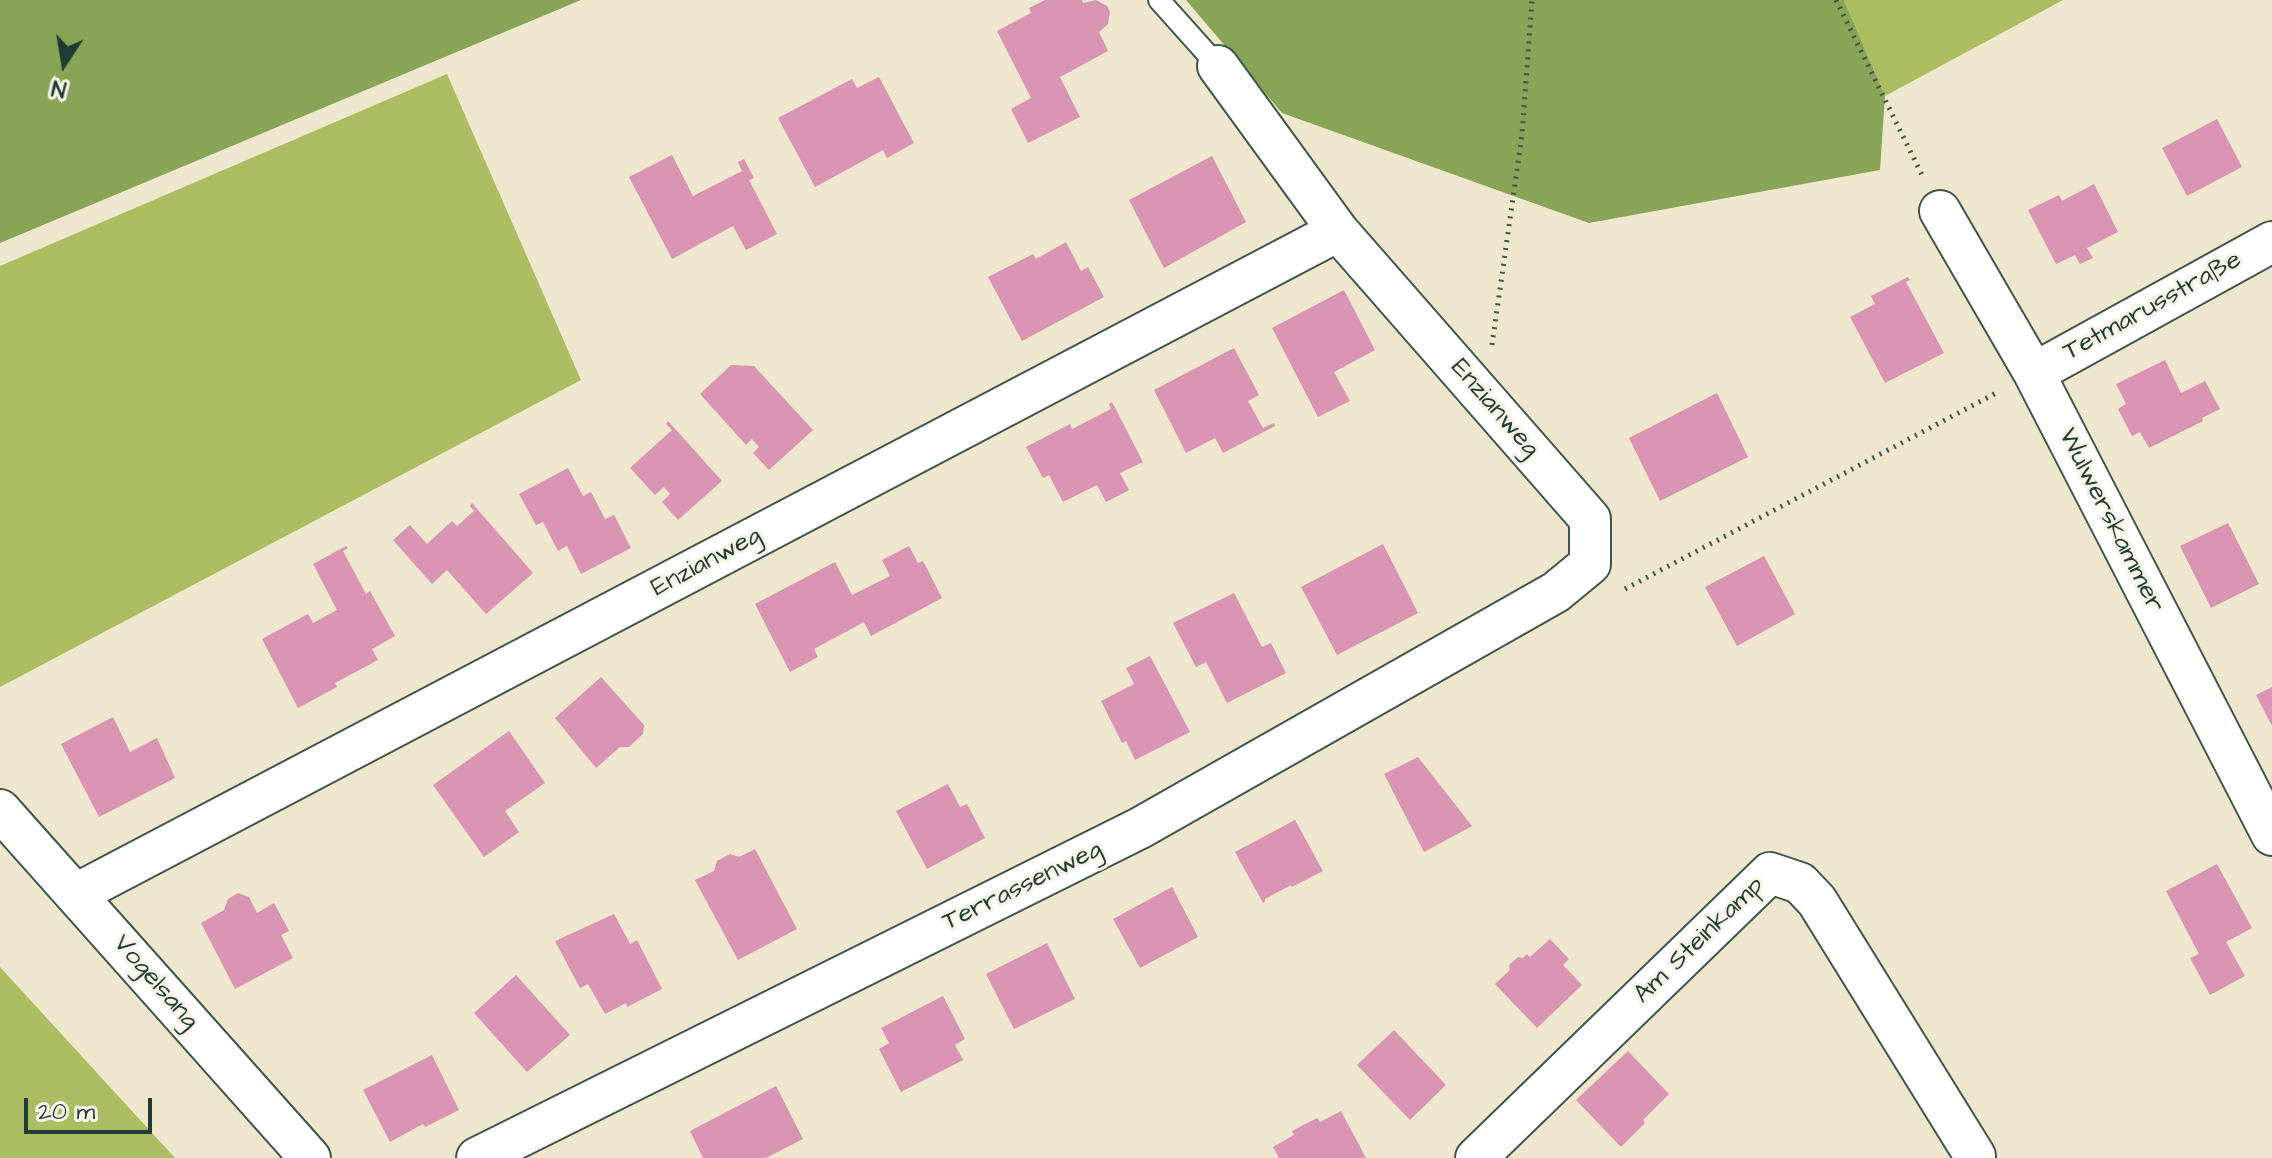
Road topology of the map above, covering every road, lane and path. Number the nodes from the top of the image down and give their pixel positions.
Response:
1 (1159, 0) edge
2 (1532, 0) edge
3 (1836, 0) edge
4 (1218, 66) joint
5 (1940, 211) joint
6 (1338, 231) junction
7 (2272, 242) edge
8 (2034, 373) junction
9 (1484, 398) junction
10 (1556, 592) junction
11 (0, 810) edge
12 (2272, 835) edge
13 (76, 894) junction
14 (310, 1158) edge
15 (477, 1158) edge
16 (1476, 1158) edge
17 (1973, 1158) edge

1 - 4 lane
2 - 9 path
3 - 5 path
4 - 6 street, Enzianweg
5 - 8 street, Wulwerskammer
6 - 9 street, Enzianweg
6 - 13 street, Enzianweg
7 - 8 street, Tetmarusstraße
8 - 10 path
8 - 12 street, Wulwerskammer
9 - 10 street, Enzianweg
10 - 15 street, Terrassenweg
11 - 13 street, Vogelsang
13 - 14 street, Vogelsang
16 - 17 street, Am Steinkamp

